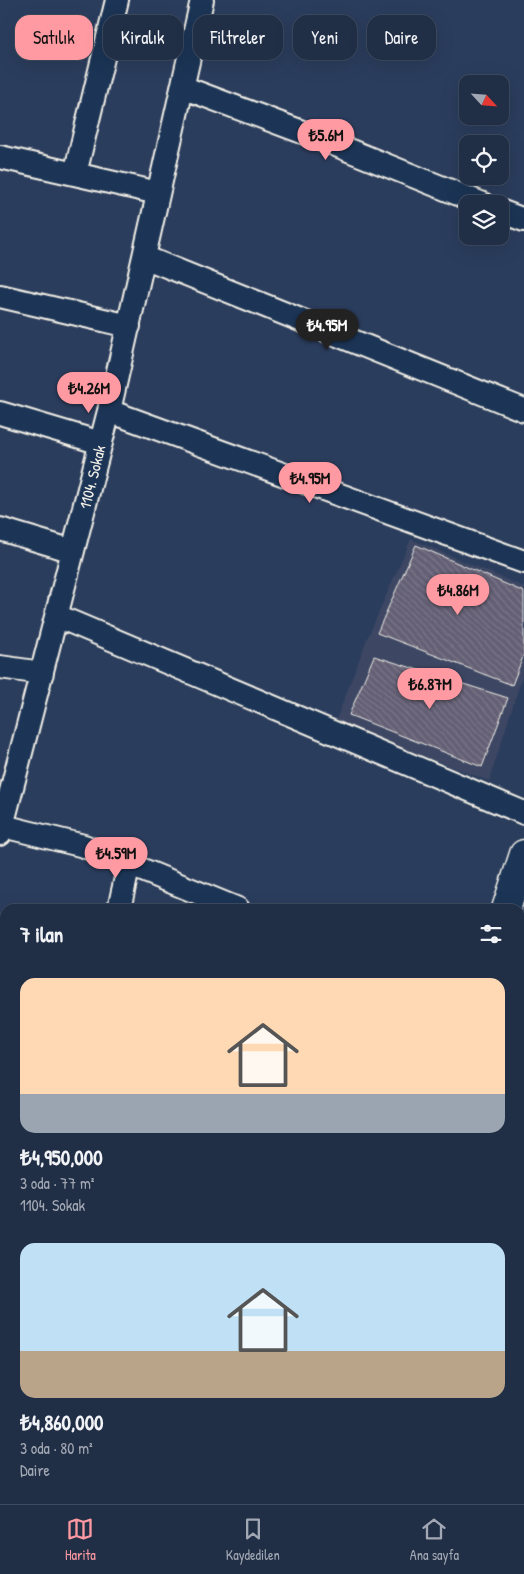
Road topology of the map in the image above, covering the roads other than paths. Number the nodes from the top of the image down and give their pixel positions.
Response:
1 (117, 0) edge
2 (202, 0) edge
3 (182, 87) junction
4 (0, 157) edge
5 (75, 174) junction
6 (158, 193) junction
7 (461, 195) edge
8 (509, 214) edge
9 (524, 220) edge
10 (144, 257) junction
11 (0, 296) edge
12 (128, 326) junction
13 (524, 410) edge
14 (109, 411) junction
15 (0, 413) edge
16 (101, 443) junction
17 (0, 529) edge
18 (74, 551) junction
19 (524, 562) edge
20 (57, 616) junction
21 (0, 666) edge
22 (42, 673) junction
23 (524, 813) edge
24 (1, 830) edge
25 (524, 854) edge
26 (129, 864) junction
27 (120, 904) edge
28 (226, 904) edge
29 (508, 904) edge

1 - 5 street
2 - 3 street, 1104. Sokak
3 - 6 street, 1104. Sokak
3 - 7 street
4 - 5 street
5 - 6 street
6 - 10 street, 1104. Sokak
8 - 9 street
10 - 12 street, 1104. Sokak
10 - 13 street
11 - 12 street
12 - 14 street, 1104. Sokak
14 - 16 street, 1104. Sokak
14 - 19 street
15 - 16 street
16 - 18 street, 1104. Sokak
17 - 18 street
18 - 20 street, 1104. Sokak
20 - 22 street, 1104. Sokak
20 - 23 street
21 - 22 street
22 - 24 street, 1104. Sokak
24 - 26 street
25 - 29 street
26 - 27 street
26 - 28 street

